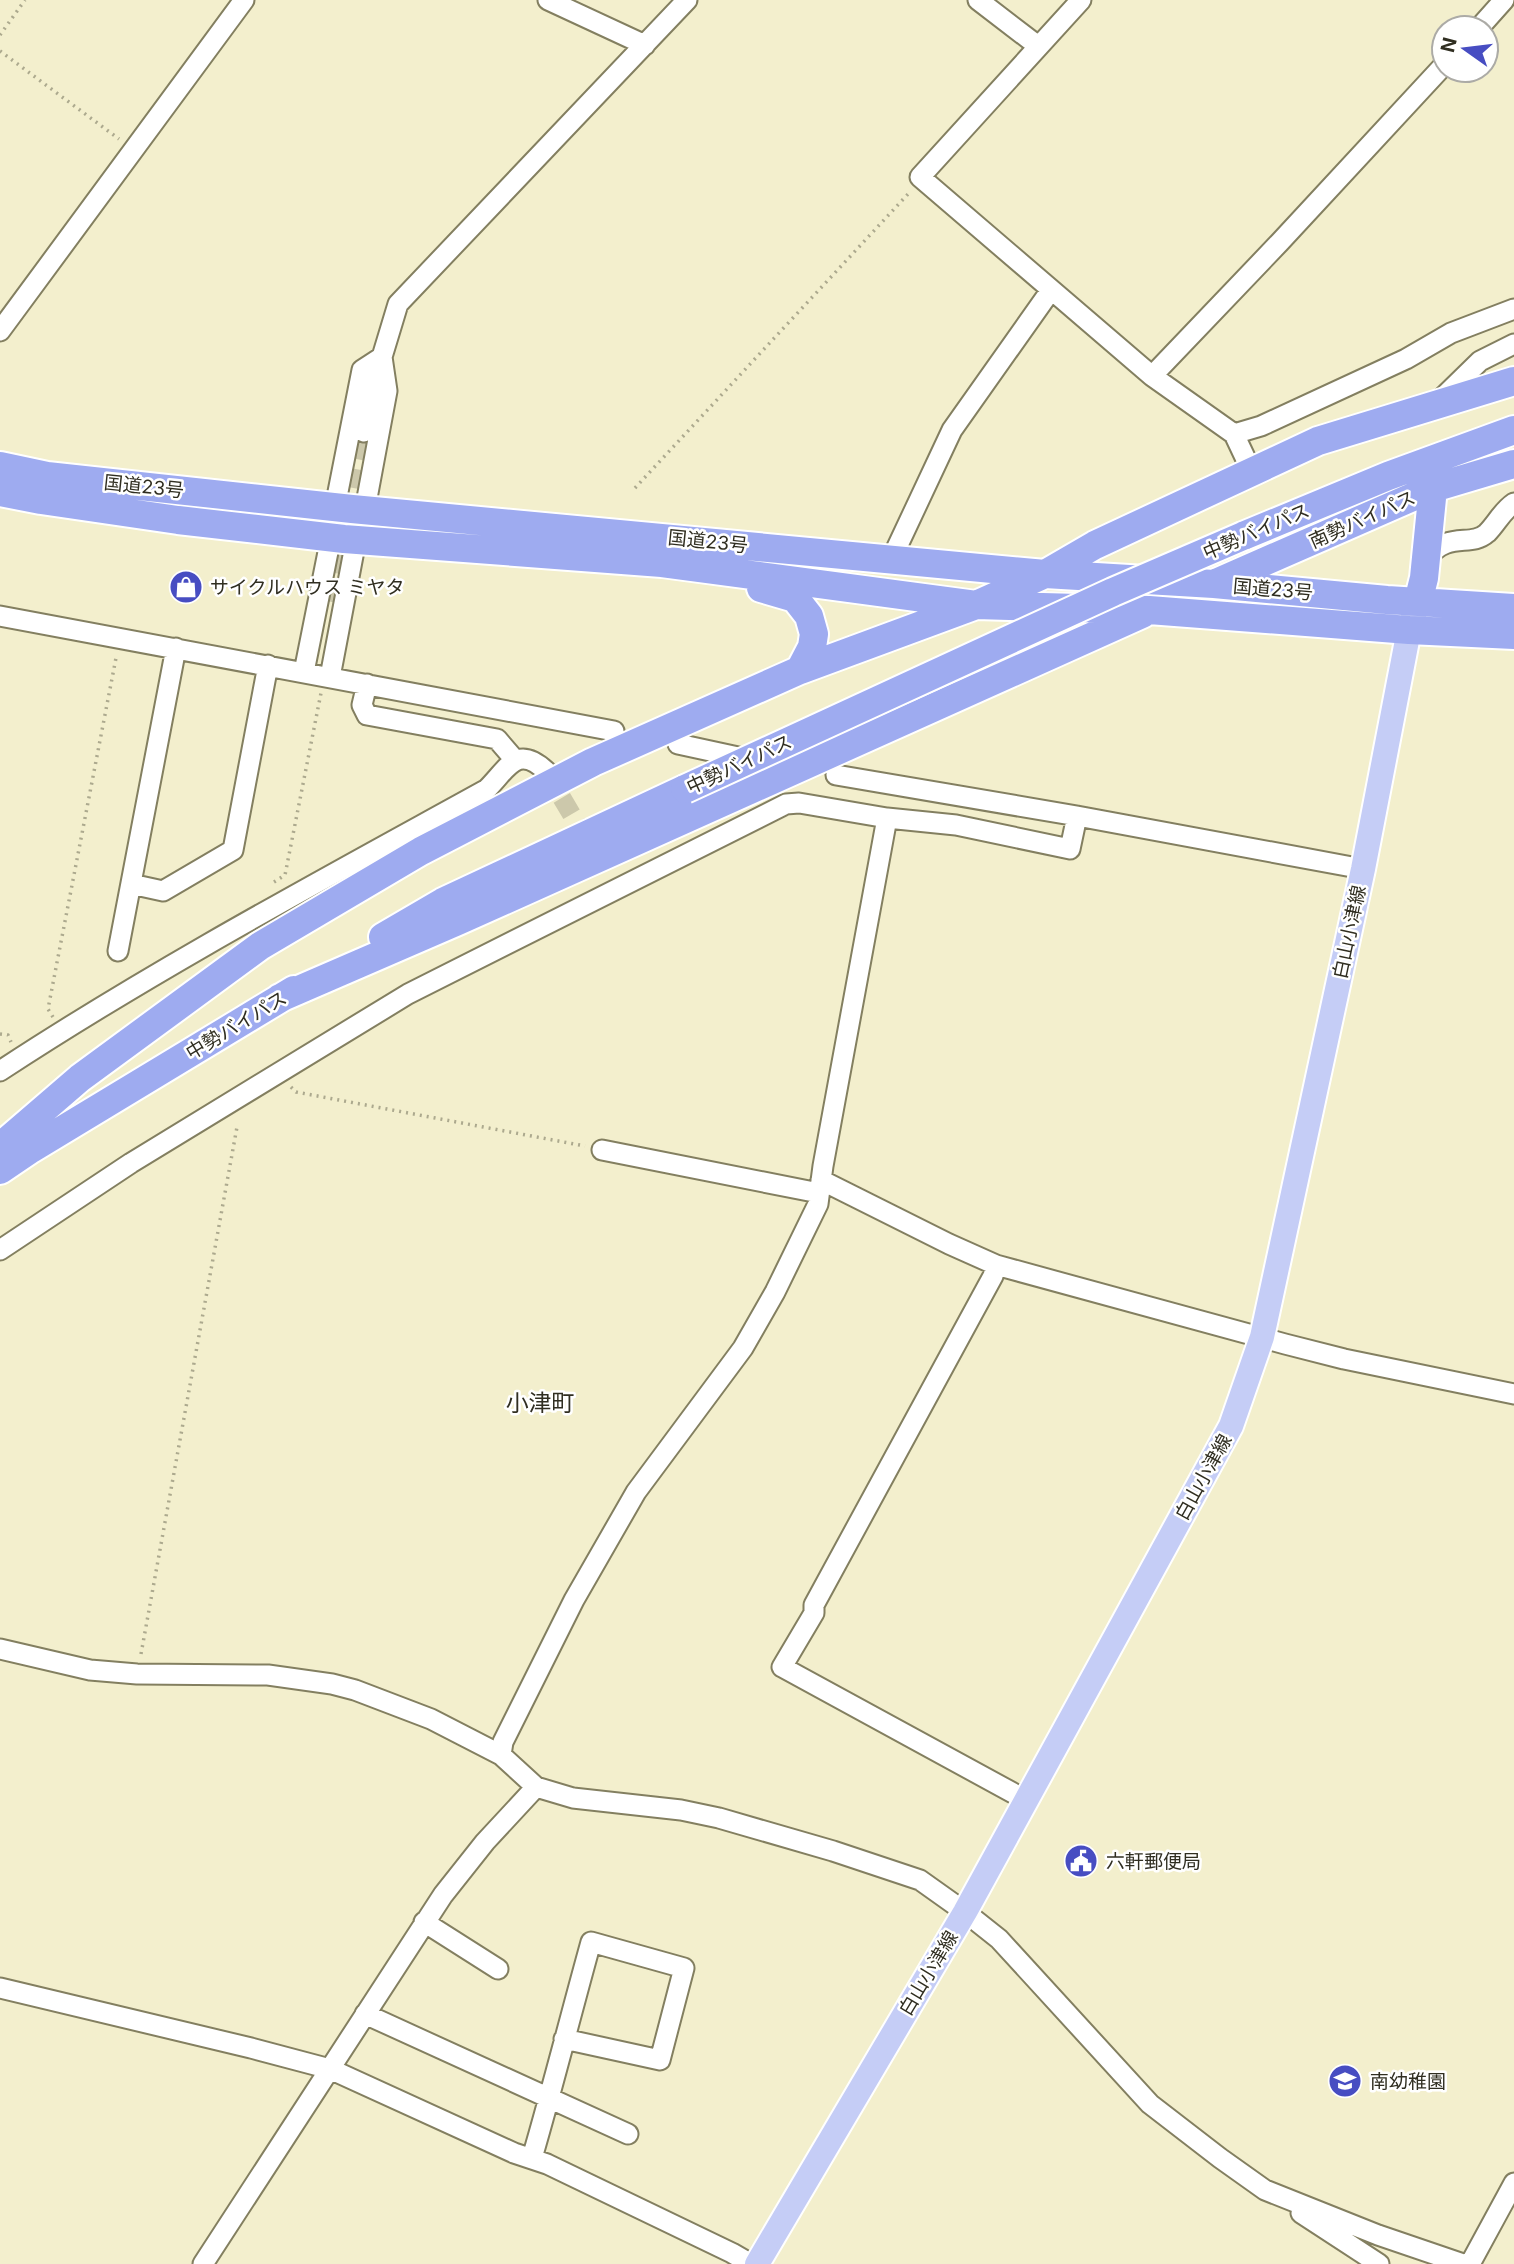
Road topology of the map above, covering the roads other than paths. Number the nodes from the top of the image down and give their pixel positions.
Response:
1 (244, 0) edge
2 (548, 0) edge
3 (687, 0) edge
4 (978, 0) edge
5 (1081, 0) edge
6 (1504, 0) edge
7 (1492, 14) edge
8 (645, 45) junction
9 (1038, 46) junction
10 (1430, 80) edge
11 (1051, 290) junction
12 (1514, 309) edge
13 (0, 331) edge
14 (1514, 344) edge
15 (382, 357) junction
16 (1152, 376) junction
17 (1514, 381) edge
18 (1436, 404) junction
19 (1514, 430) edge
20 (364, 432) tunnel mouth
21 (1234, 434) junction
22 (1514, 464) edge
23 (0, 466) edge
24 (1251, 470) junction
25 (0, 492) edge
26 (1432, 496) junction
27 (1514, 503) edge
28 (335, 506) junction
29 (365, 509) junction
30 (343, 539) junction
31 (1468, 539) junction
32 (1096, 545) junction
33 (1426, 559) junction
34 (891, 560) junction
35 (662, 563) junction
36 (930, 564) junction
37 (1045, 574) junction
38 (1214, 584) junction
39 (332, 602) tunnel mouth
40 (1418, 602) junction
41 (976, 605) junction
42 (1514, 608) edge
43 (1149, 610) junction
44 (0, 617) edge
45 (1409, 630) junction
46 (1514, 635) edge
47 (176, 648) junction
48 (268, 665) junction
49 (800, 670) junction
50 (317, 674) junction
51 (367, 684) junction
52 (614, 731) dead end
53 (678, 744) dead end
54 (515, 760) junction
55 (764, 762) dead end
56 (546, 771) tunnel mouth
57 (836, 775) dead end
58 (1077, 816) junction
59 (887, 818) junction
60 (602, 866) tunnel mouth
61 (1363, 869) junction
62 (131, 884) junction
63 (616, 887) junction
64 (118, 951) dead end
65 (279, 998) junction
66 (0, 1072) edge
67 (0, 1147) edge
68 (602, 1150) road end
69 (0, 1170) edge
70 (820, 1186) junction
71 (0, 1250) edge
72 (996, 1265) junction
73 (1262, 1337) junction
74 (1514, 1394) edge
75 (0, 1649) edge
76 (501, 1755) junction
77 (536, 1787) junction
78 (1026, 1800) junction
79 (965, 1912) junction
80 (424, 1922) junction
81 (498, 1969) dead end
82 (0, 1988) edge
83 (365, 2014) junction
84 (564, 2039) junction
85 (330, 2069) junction
86 (550, 2098) junction
87 (628, 2134) dead end
88 (532, 2158) junction
89 (1514, 2183) edge
90 (1265, 2190) junction
91 (204, 2264) edge
92 (751, 2264) edge
93 (757, 2264) edge
94 (1379, 2264) edge
95 (1463, 2264) edge
96 (1470, 2264) edge

1 - 13 street
2 - 8 street
3 - 8 street
4 - 9 street
5 - 9 street
6 - 7 street
8 - 15 street
9 - 11 street
10 - 16 street
11 - 16 street
11 - 34 street
12 - 21 street
14 - 18 street
15 - 20 street
15 - 28 street
15 - 29 street
16 - 21 street
17 - 18 highway
18 - 24 highway
19 - 65 highway, 中勢バイパス, bridge
21 - 24 street
22 - 26 highway, 南勢バイパス
23 - 28 highway, 国道23号
24 - 32 highway
25 - 30 highway, 国道23号
26 - 31 street
26 - 33 highway
26 - 38 highway, 南勢バイパス
27 - 31 street
28 - 29 highway, 国道23号
29 - 34 highway, 国道23号
30 - 35 highway, 国道23号
30 - 50 street
31 - 33 street
32 - 36 highway
32 - 37 highway
33 - 40 highway
34 - 36 highway, 国道23号
35 - 41 highway, 国道23号
35 - 49 highway
36 - 37 highway, 国道23号
37 - 38 highway, 国道23号
37 - 41 highway
38 - 40 highway, 国道23号
38 - 43 highway, 南勢バイパス
39 - 50 street
40 - 42 highway, 国道23号
40 - 45 main road, 白山小津線
41 - 43 highway, 国道23号
41 - 49 highway
43 - 45 highway, 国道23号
43 - 65 highway, 南勢バイパス
44 - 47 street
45 - 46 highway, 国道23号
45 - 61 main road, 白山小津線
47 - 48 street
47 - 62 street
48 - 50 street
48 - 62 street
49 - 67 highway
50 - 51 street
51 - 52 street
51 - 54 street
53 - 55 street
54 - 56 street
54 - 66 street
57 - 58 street
58 - 59 street
58 - 61 street
59 - 63 street
59 - 70 street
60 - 63 street
61 - 73 main road, 白山小津線
62 - 64 street
63 - 71 street
65 - 69 highway, 中勢バイパス
68 - 70 street
70 - 72 street
70 - 76 street
72 - 73 street
72 - 78 street
73 - 74 street
73 - 78 main road, 白山小津線
75 - 76 street
76 - 77 street
77 - 79 street
77 - 80 street
78 - 79 main road, 白山小津線
79 - 90 street
79 - 93 main road, 白山小津線
80 - 81 street
80 - 83 street
82 - 85 street
83 - 85 street
83 - 86 street
84 - 84 street
84 - 86 street
85 - 88 street
85 - 91 street
86 - 87 street
86 - 88 street
88 - 92 street
89 - 96 street
90 - 94 street
90 - 95 street

